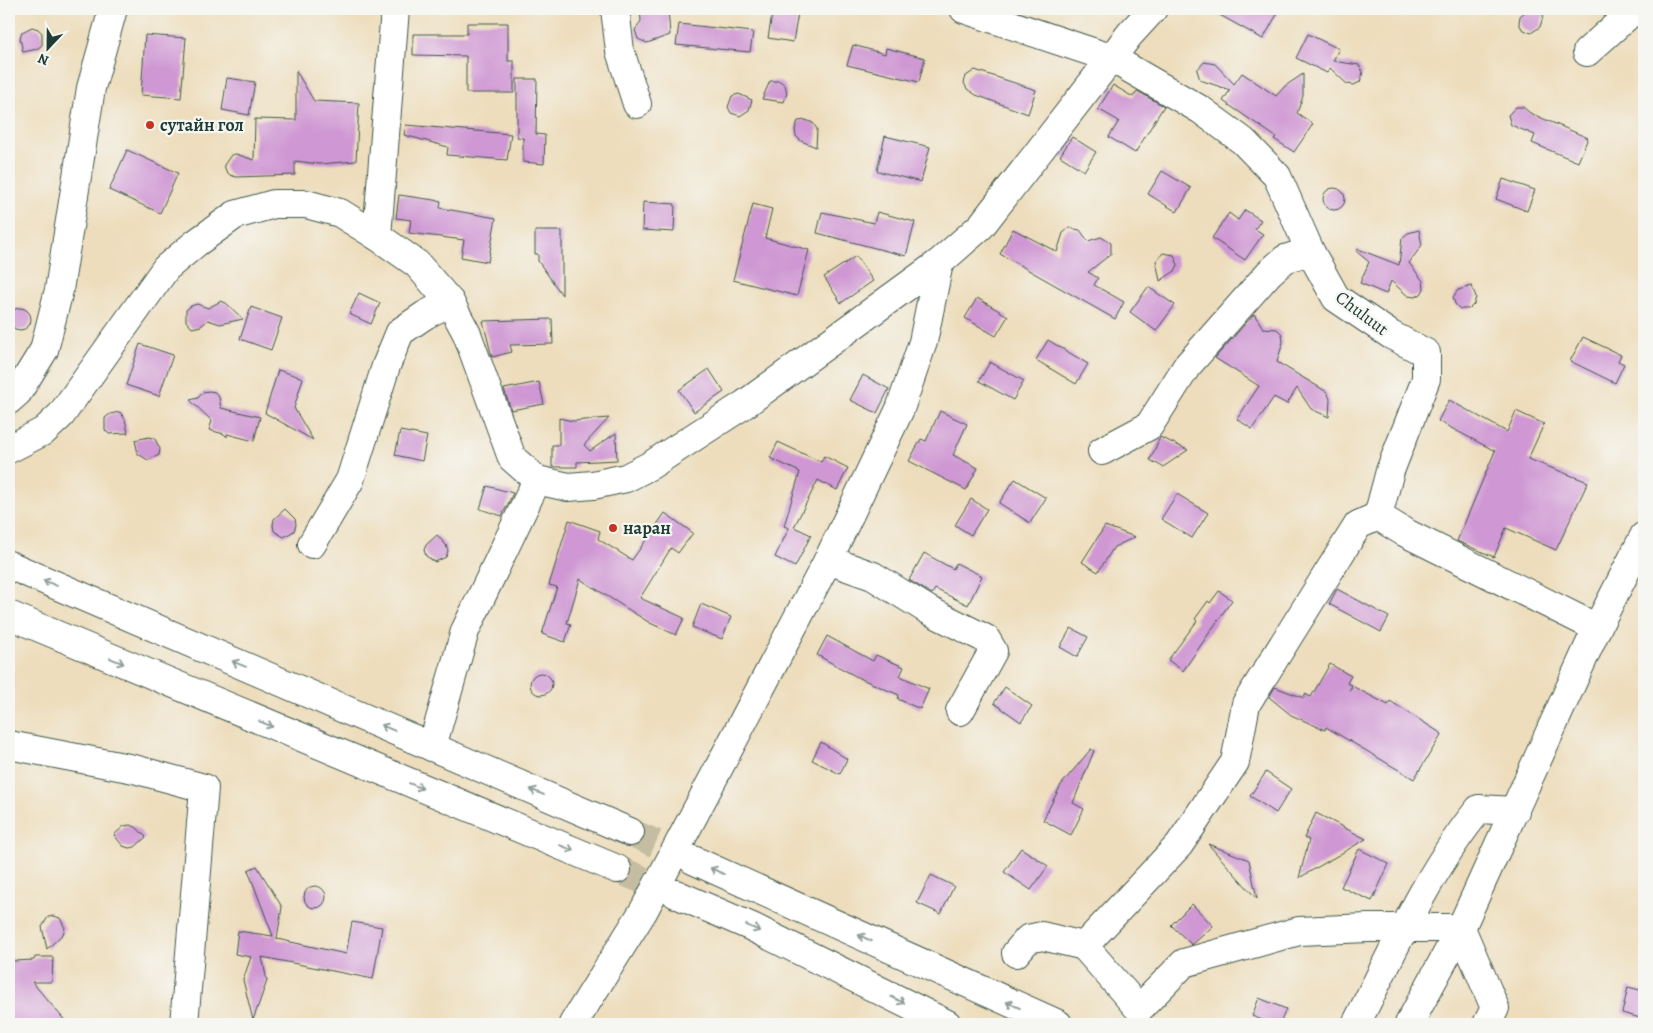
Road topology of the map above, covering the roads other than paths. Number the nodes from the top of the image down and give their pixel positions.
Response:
1 (113, 9) edge
2 (395, 9) edge
3 (615, 9) edge
4 (964, 9) edge
5 (1153, 9) edge
6 (1636, 9) edge
7 (1586, 52) dead end
8 (1113, 58) junction
9 (637, 104) dead end
10 (377, 236) junction
11 (1310, 251) junction
12 (939, 263) junction
13 (450, 302) junction
14 (9, 400) edge
15 (9, 449) edge
16 (1102, 451) dead end
17 (537, 480) junction
18 (1378, 516) junction
19 (1644, 536) edge
20 (312, 544) dead end
21 (828, 560) junction
22 (9, 565) edge
23 (9, 615) edge
24 (1597, 628) junction
25 (960, 710) dead end
26 (9, 745) edge
27 (432, 747) junction
28 (1515, 811) junction
29 (630, 832) tunnel mouth
30 (693, 860) tunnel mouth
31 (617, 869) tunnel mouth
32 (676, 894) tunnel mouth
33 (1406, 927) junction
34 (1461, 928) junction
35 (1084, 946) junction
36 (1016, 953) dead end
37 (184, 1024) edge
38 (572, 1024) edge
39 (947, 1024) edge
40 (1058, 1024) edge
41 (1356, 1024) edge
42 (1409, 1024) edge
43 (1487, 1024) edge

1 - 14 street
2 - 10 street
3 - 9 street
4 - 8 street, Chuluut
5 - 8 street
6 - 7 street
8 - 11 street, Chuluut
8 - 12 street
10 - 13 street
10 - 15 street
11 - 16 street
11 - 18 street, Chuluut
12 - 17 street
12 - 21 street
13 - 17 street
13 - 20 street
17 - 27 street
18 - 24 street
18 - 35 street
19 - 24 street
21 - 25 street
21 - 38 street
27 -> 22 street
23 -> 31 street
24 - 28 street
26 - 37 street
29 -> 27 street
28 - 33 street
28 - 34 street
40 -> 30 street
32 -> 39 street
33 - 34 street
33 - 35 street
33 - 41 street
34 - 42 street
34 - 43 street
35 - 36 street

